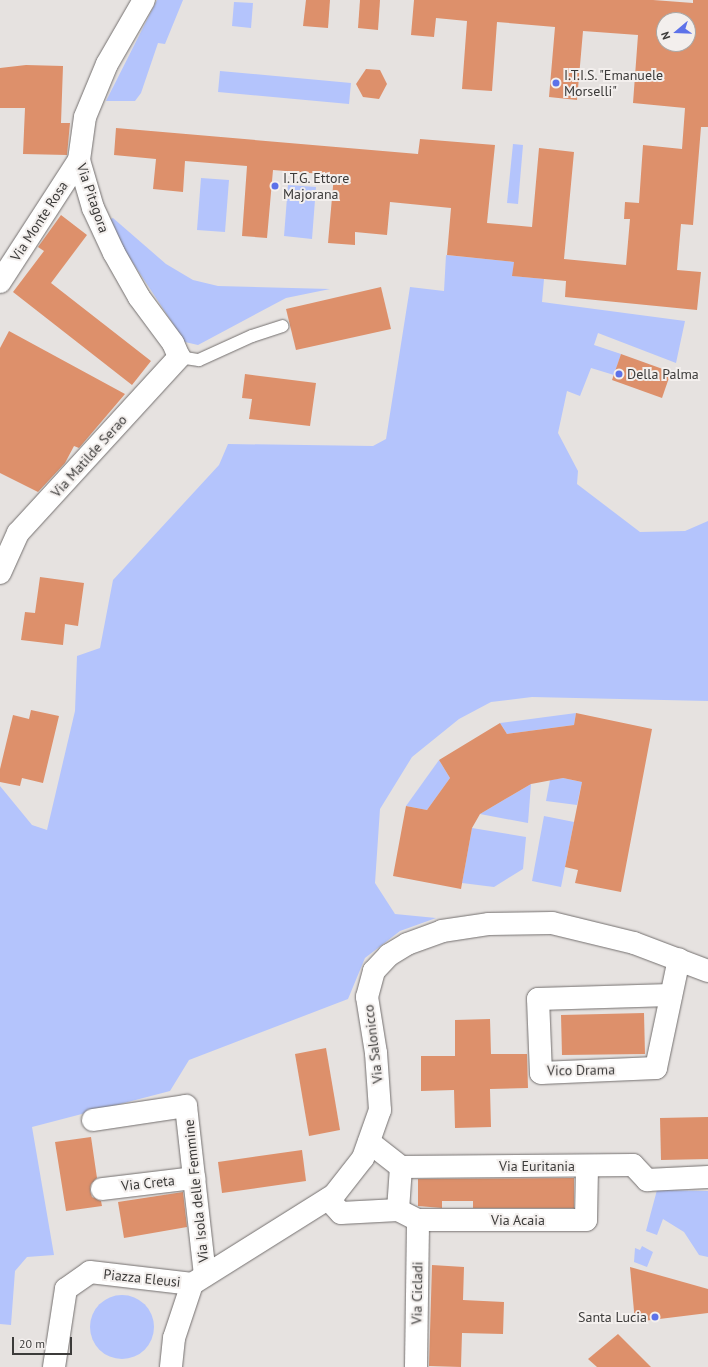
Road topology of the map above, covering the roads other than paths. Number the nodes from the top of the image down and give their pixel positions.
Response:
1 (144, 0) edge
2 (79, 160) junction
3 (0, 282) edge
4 (282, 326) dead end
5 (176, 350) junction
6 (0, 573) edge
7 (679, 958) junction
8 (708, 971) edge
9 (671, 995) junction
10 (93, 1120) dead end
11 (369, 1142) junction
12 (587, 1166) junction
13 (401, 1167) junction
14 (708, 1177) edge
15 (194, 1178) junction
16 (102, 1189) dead end
17 (328, 1199) junction
18 (398, 1210) junction
19 (418, 1220) junction
20 (198, 1280) junction
21 (54, 1367) edge
22 (171, 1367) edge
23 (416, 1367) edge

1 - 2 street, Via Pitagora
2 - 3 street, Via Monte Rosa
2 - 5 street, Via Pitagora
4 - 5 lane
5 - 6 street, Via Matilde Serao
7 - 8 street, Via Salonicco
7 - 9 street, Vico Drama
7 - 11 street, Via Salonicco
9 - 9 street, Vico Drama
10 - 15 street, Via Isola delle Femmine
11 - 13 street
11 - 17 street, Via Salonicco
12 - 13 street, Via Euritania
12 - 14 street, Via Euritania
12 - 19 street, Via Acaia
13 - 18 street
15 - 16 street, Via Creta
15 - 20 street, Via Isola delle Femmine
17 - 18 street, Via Acaia
17 - 20 street, Via Salonicco
18 - 19 street, Via Acaia
19 - 23 street, Via Cicladi
20 - 21 street, Piazza Eleusi
20 - 22 street, Piazza Eleusi

